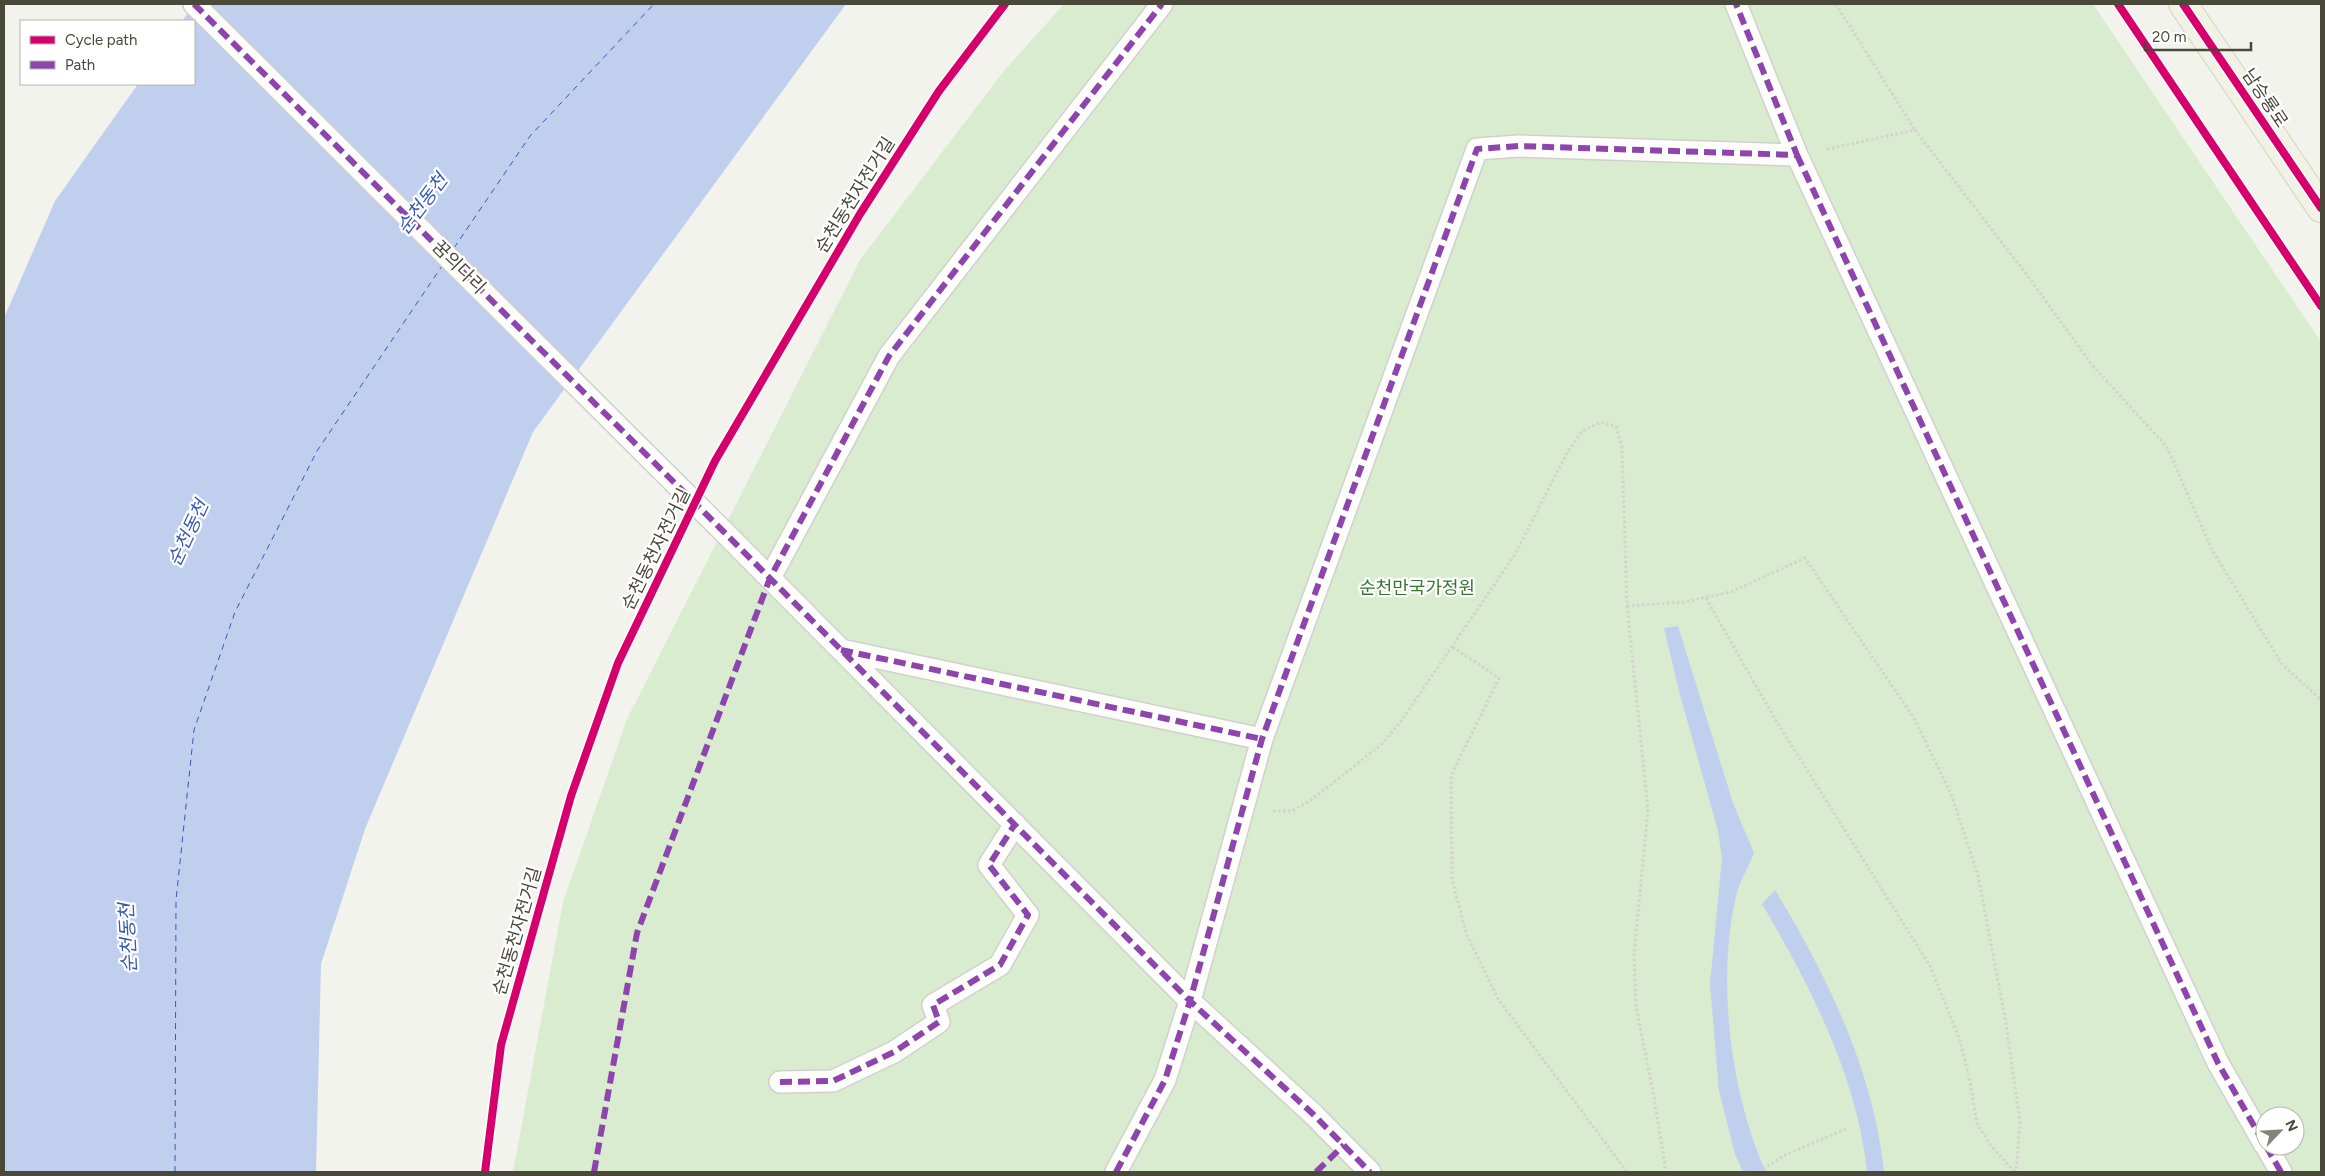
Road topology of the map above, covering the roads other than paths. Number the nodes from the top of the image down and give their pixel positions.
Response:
1 (194, 4) edge
2 (1162, 4) edge
3 (1736, 4) edge
4 (2183, 4) edge
5 (1797, 155) junction
6 (2321, 208) edge
7 (770, 578) junction
8 (841, 650) junction
9 (1262, 739) junction
10 (1015, 824) junction
11 (1190, 1001) junction
12 (780, 1082) dead end
13 (2255, 1128) edge
14 (2272, 1156) edge
15 (1116, 1172) edge
16 (1370, 1172) edge
17 (2281, 1172) edge

1 - 7 street, 꿈의다리
2 - 7 street
3 - 5 street
4 - 6 main road, 남승룡로
5 - 9 street
5 - 13 street
7 - 8 street, 꿈의다리
8 - 9 street
8 - 10 street, 꿈의다리
9 - 11 street
10 - 11 street, 꿈의다리
10 - 12 street
11 - 15 street
11 - 16 street, 꿈의다리
14 - 17 street

